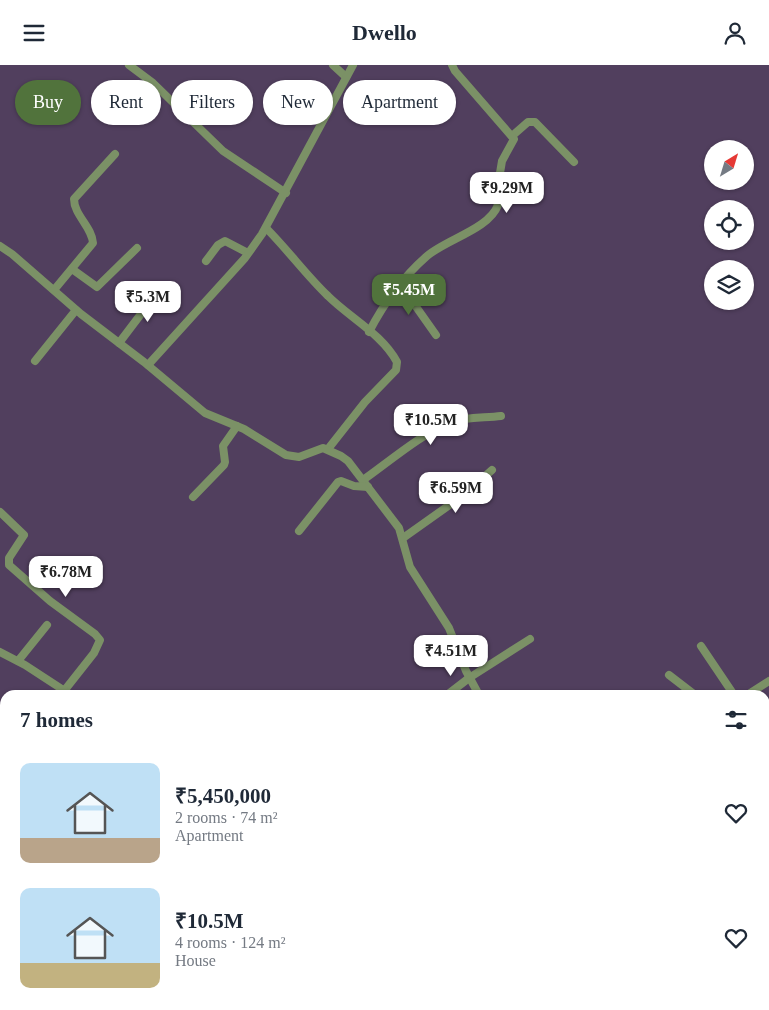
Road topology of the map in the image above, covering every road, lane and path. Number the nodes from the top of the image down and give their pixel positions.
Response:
1 (128, 65) edge
2 (333, 65) edge
3 (354, 65) edge
4 (452, 65) edge
5 (346, 77) junction
6 (512, 136) junction
7 (115, 154) dead end
8 (574, 162) dead end
9 (286, 193) junction
10 (266, 228) junction
11 (0, 246) edge
12 (137, 248) dead end
13 (248, 253) junction
14 (206, 261) dead end
15 (72, 269) junction
16 (400, 284) junction
17 (160, 289) dead end
18 (54, 290) junction
19 (76, 310) junction
20 (369, 332) junction
21 (436, 335) dead end
22 (119, 343) junction
23 (35, 361) dead end
24 (148, 365) junction
25 (501, 416) dead end
26 (237, 426) junction
27 (328, 449) junction
28 (492, 470) dead end
29 (366, 483) junction
30 (193, 497) dead end
31 (0, 512) edge
32 (299, 531) dead end
33 (403, 538) junction
34 (46, 625) dead end
35 (530, 639) dead end
36 (700, 646) dead end
37 (0, 652) edge
38 (18, 661) junction
39 (668, 675) dead end
40 (469, 678) junction
41 (769, 681) edge
42 (62, 690) edge
43 (69, 690) edge
44 (453, 690) edge
45 (476, 690) edge
46 (688, 690) edge
47 (731, 690) edge
48 (755, 690) edge

1 - 9 street
2 - 5 street
3 - 5 street
4 - 6 street
5 - 9 street
6 - 8 street
6 - 16 street
7 - 15 street
9 - 10 street
10 - 13 street
10 - 20 street
11 - 18 street
12 - 15 street
13 - 14 street
13 - 24 street
15 - 18 street
16 - 20 street
16 - 21 street
17 - 22 street
18 - 19 street
19 - 22 street
19 - 23 street
20 - 27 street
22 - 24 street
24 - 26 street
25 - 29 street
26 - 27 street
26 - 30 street
27 - 29 street
28 - 33 street
29 - 32 street
29 - 33 street
31 - 43 street
33 - 40 street
34 - 38 street
35 - 40 street
36 - 47 street
37 - 38 street
38 - 42 street
39 - 46 street
40 - 44 street
40 - 45 street
41 - 48 street

